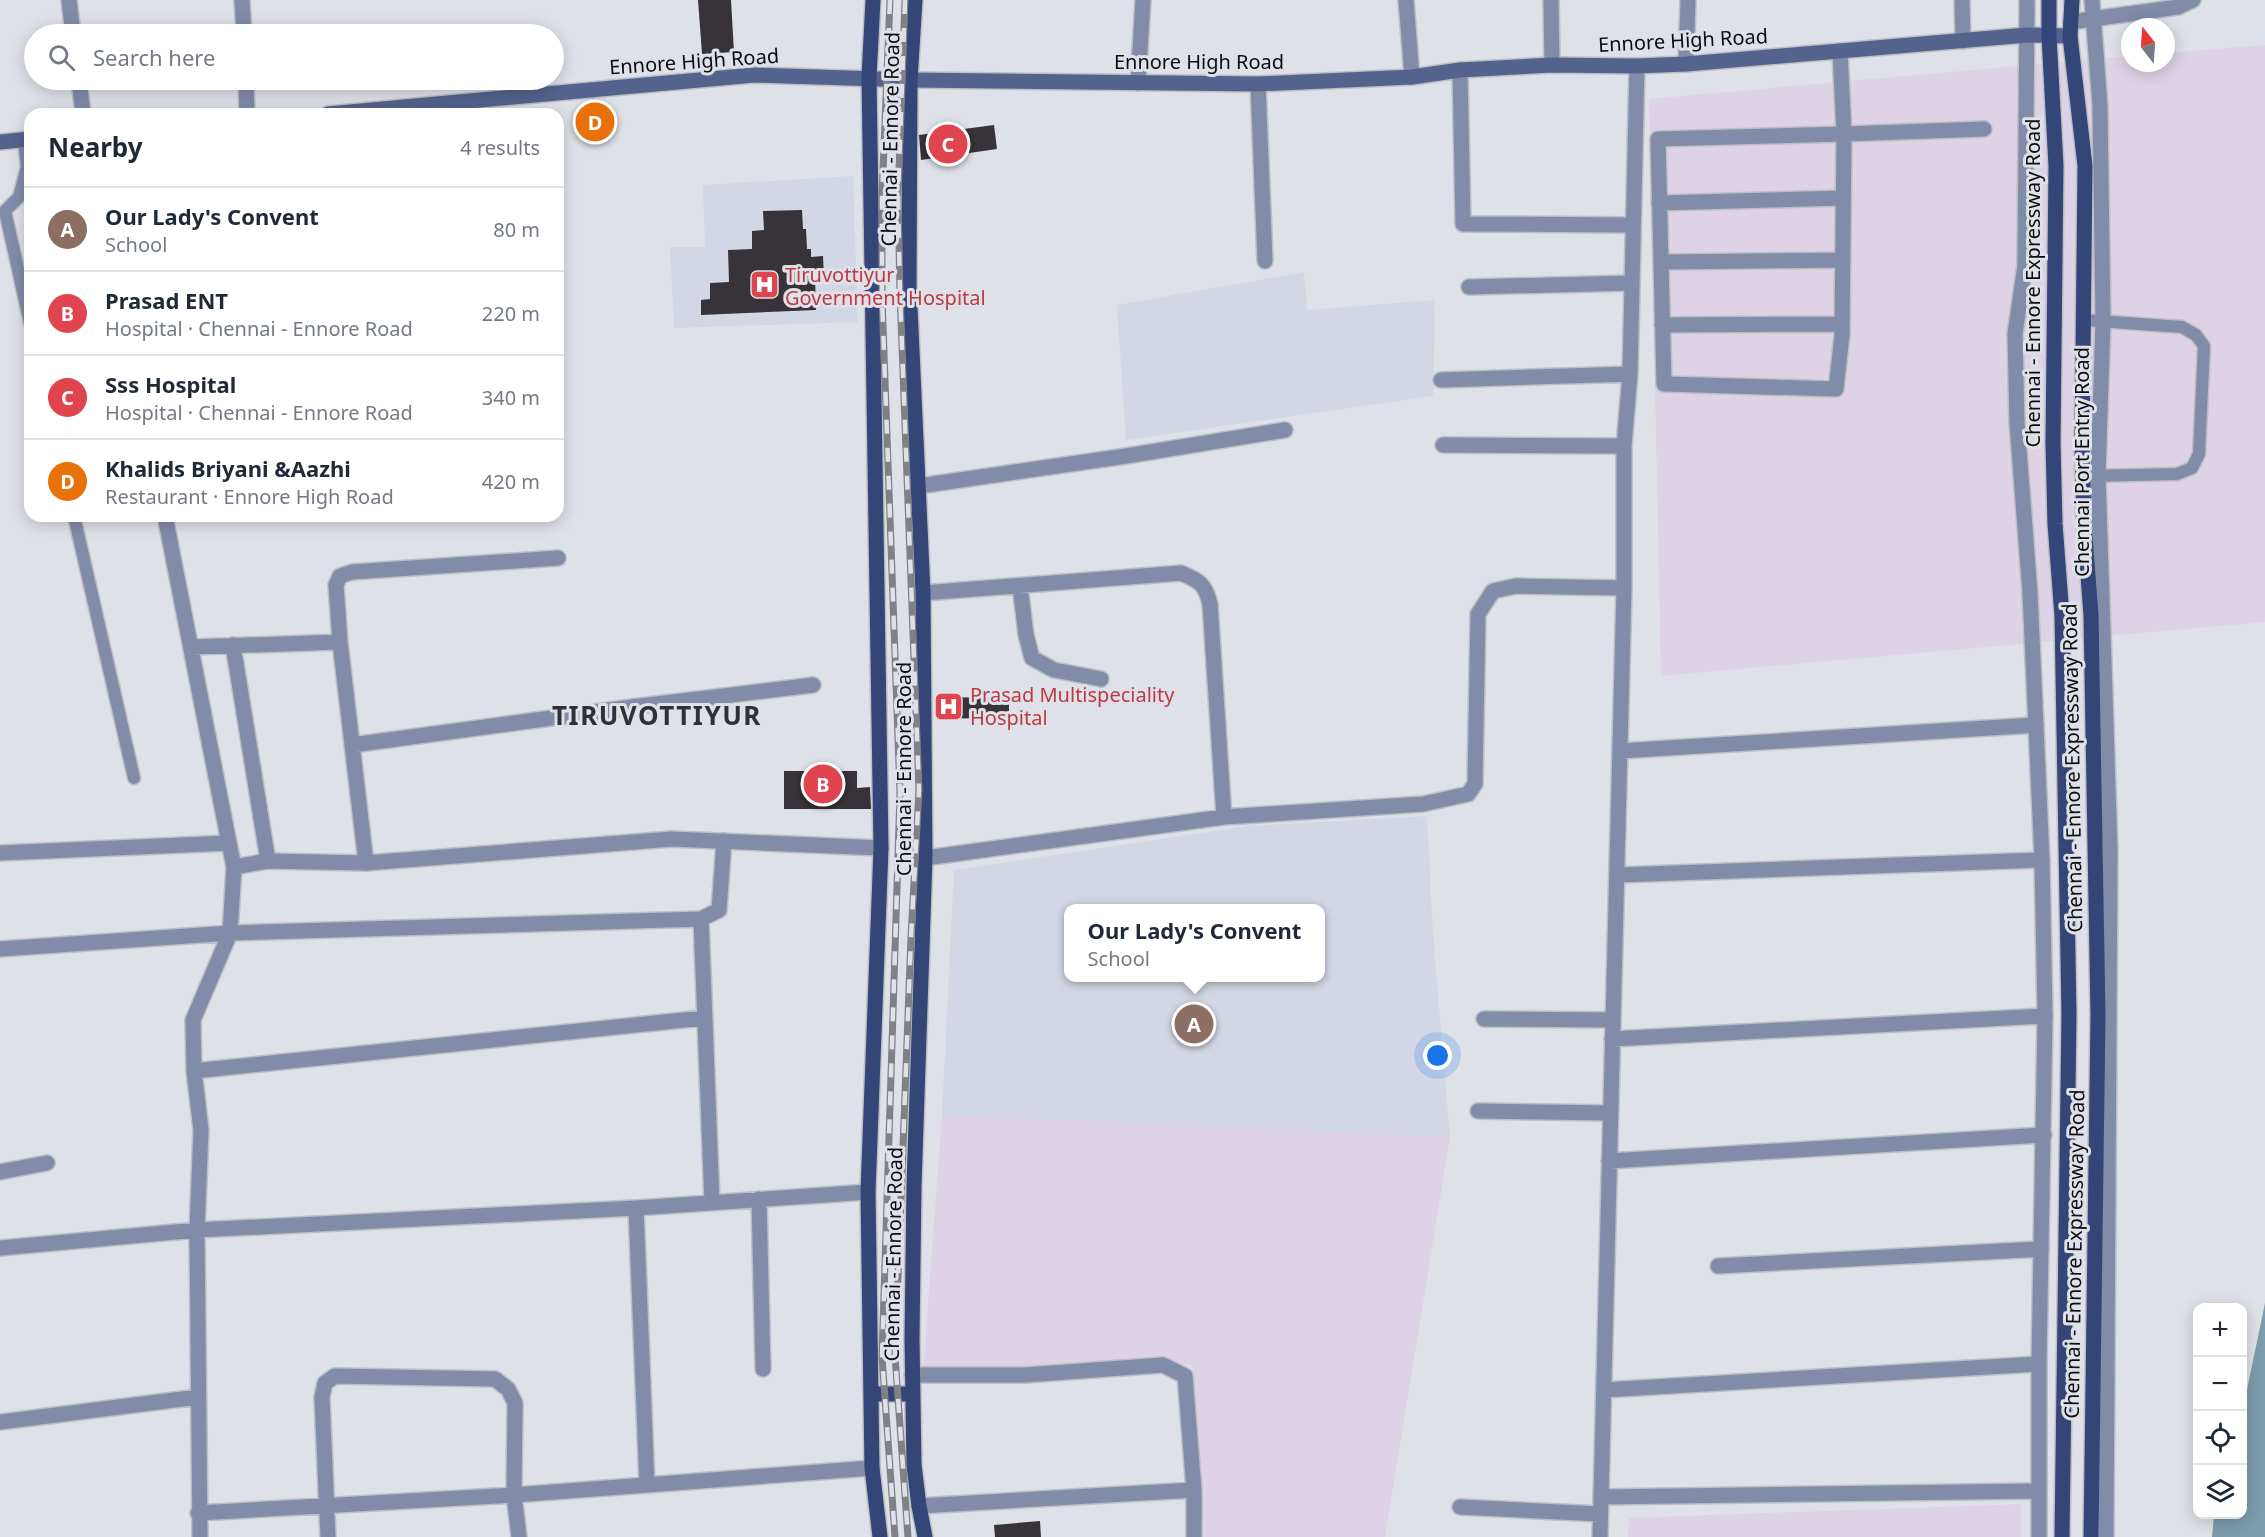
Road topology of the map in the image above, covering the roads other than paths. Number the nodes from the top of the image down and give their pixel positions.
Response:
1 (69, 0) edge
2 (242, 0) edge
3 (873, 0) edge
4 (915, 0) edge
5 (1143, 0) edge
6 (1406, 0) edge
7 (1551, 0) edge
8 (1688, 0) edge
9 (1962, 0) edge
10 (2027, 0) edge
11 (2049, 0) edge
12 (2072, 0) edge
13 (2092, 0) edge
14 (2193, 0) edge
15 (2092, 19) junction
16 (72, 24) edge
17 (243, 24) edge
18 (2071, 29) junction
19 (2027, 35) junction
20 (2049, 36) junction
21 (1963, 40) junction
22 (1840, 51) junction
23 (1686, 64) junction
24 (1552, 65) junction
25 (1637, 66) junction
26 (1460, 70) junction
27 (1412, 76) junction
28 (869, 77) junction
29 (910, 80) junction
30 (1138, 83) junction
31 (1258, 84) junction
32 (79, 90) edge
33 (246, 90) edge
34 (82, 108) edge
35 (247, 108) edge
36 (439, 108) edge
37 (1984, 129) dead end
38 (1844, 134) junction
39 (24, 140) edge
40 (0, 142) edge
41 (24, 178) edge
42 (1843, 198) junction
43 (1659, 203) junction
44 (1633, 225) junction
45 (1843, 260) junction
46 (1265, 261) dead end
47 (1661, 262) junction
48 (1632, 283) junction
49 (1469, 287) dead end
50 (24, 297) edge
51 (2084, 320) junction
52 (2103, 322) junction
53 (1842, 324) junction
54 (1662, 325) junction
55 (1630, 374) junction
56 (1441, 380) dead end
57 (1285, 430) dead end
58 (1443, 445) dead end
59 (1624, 446) junction
60 (2091, 476) junction
61 (919, 486) junction
62 (75, 522) edge
63 (166, 522) edge
64 (558, 558) dead end
65 (1020, 586) junction
66 (1624, 588) junction
67 (923, 593) junction
68 (340, 642) junction
69 (233, 645) junction
70 (191, 647) junction
71 (1101, 679) dead end
72 (813, 685) dead end
73 (2036, 725) junction
74 (352, 745) junction
75 (1620, 752) junction
76 (134, 778) dead end
77 (1224, 817) junction
78 (724, 841) junction
79 (229, 843) junction
80 (881, 848) junction
81 (0, 853) edge
82 (925, 858) junction
83 (2042, 860) junction
84 (268, 861) junction
85 (366, 864) junction
86 (234, 867) junction
87 (1618, 875) junction
88 (700, 918) junction
89 (230, 933) junction
90 (0, 950) edge
91 (2045, 1016) junction
92 (703, 1018) junction
93 (1484, 1019) dead end
94 (1613, 1020) junction
95 (1612, 1039) junction
96 (194, 1071) junction
97 (1478, 1111) dead end
98 (1611, 1113) junction
99 (2044, 1135) junction
100 (1610, 1161) junction
101 (47, 1163) dead end
102 (0, 1172) edge
103 (868, 1192) junction
104 (759, 1198) junction
105 (712, 1202) junction
106 (636, 1208) junction
107 (197, 1230) junction
108 (0, 1248) edge
109 (2041, 1248) junction
110 (1718, 1266) dead end
111 (2039, 1364) junction
112 (763, 1369) dead end
113 (912, 1375) junction
114 (1604, 1390) junction
115 (871, 1394) junction
116 (913, 1394) junction
117 (198, 1397) junction
118 (0, 1422) edge
119 (872, 1468) junction
120 (647, 1485) junction
121 (1194, 1490) junction
122 (2039, 1491) junction
123 (514, 1495) junction
124 (1601, 1497) junction
125 (326, 1505) junction
126 (919, 1506) junction
127 (1460, 1507) dead end
128 (198, 1513) junction
129 (1600, 1514) junction
130 (200, 1537) edge
131 (328, 1537) edge
132 (519, 1537) edge
133 (880, 1537) edge
134 (925, 1537) edge
135 (1194, 1537) edge
136 (1600, 1537) edge
137 (2039, 1537) edge
138 (2062, 1537) edge
139 (2091, 1537) edge
140 (2106, 1537) edge

1 - 16 street
2 - 17 street
3 - 28 main road, Chennai - Ennore Road
4 - 29 main road, Chennai - Ennore Road
5 - 30 street
6 - 27 street
7 - 24 street
8 - 23 street
9 - 21 street
10 - 19 street
11 - 20 main road, Chennai - Ennore Expressway Road
12 - 18 main road, Chennai - Ennore Expressway Road
13 - 15 street, Chennai Port Entry Road
14 - 15 street
15 - 18 street
15 - 52 street, Chennai Port Entry Road
18 - 20 main road, Ennore High Road
18 - 51 main road, Chennai - Ennore Expressway Road
19 - 20 main road, Ennore High Road
19 - 21 main road, Ennore High Road
19 - 73 street
20 - 138 main road, Chennai - Ennore Expressway Road
21 - 22 main road, Ennore High Road
22 - 23 main road, Ennore High Road
22 - 38 street
23 - 25 main road, Ennore High Road
24 - 25 main road, Ennore High Road
24 - 26 main road, Ennore High Road
25 - 44 street
26 - 27 main road, Ennore High Road
26 - 44 street
27 - 31 main road, Ennore High Road
28 - 29 main road, Ennore High Road
28 - 36 main road, Ennore High Road
28 - 80 main road, Chennai - Ennore Road
29 - 30 main road, Ennore High Road
29 - 61 main road, Chennai - Ennore Road
30 - 31 main road, Ennore High Road
31 - 46 street
32 - 34 street
33 - 35 street
37 - 38 street
38 - 42 street
38 - 43 street
39 - 40 main road
41 - 50 lane
42 - 43 street
42 - 45 street
43 - 47 street
44 - 48 street
45 - 47 street
45 - 53 street
47 - 54 street
48 - 49 street
48 - 55 street
51 - 52 lane
51 - 60 main road, Chennai - Ennore Expressway Road
52 - 60 street, Chennai Port Entry Road
52 - 60 lane
53 - 54 street
53 - 54 street
55 - 56 street
55 - 59 street
57 - 61 street
58 - 59 street
59 - 66 street
60 - 139 main road, Chennai - Ennore Expressway Road
60 - 140 street, Chennai Port Entry Road
61 - 67 main road, Chennai - Ennore Road
62 - 76 lane
63 - 70 street
64 - 68 street
65 - 67 street
65 - 71 street
65 - 77 street
66 - 75 street
66 - 77 street
67 - 82 main road, Chennai - Ennore Road
68 - 69 street
68 - 74 street
69 - 70 street
69 - 84 street
70 - 79 street
72 - 74 street
73 - 75 street
73 - 83 street
74 - 85 street
75 - 87 street
77 - 82 street
78 - 80 street
78 - 85 street
78 - 88 street
79 - 81 street
79 - 86 street
80 - 103 main road, Chennai - Ennore Road
82 - 113 main road, Chennai - Ennore Road
83 - 87 street
83 - 91 street
84 - 85 street
84 - 86 street
86 - 89 street
87 - 94 street
88 - 89 street
88 - 92 street
89 - 90 street
89 - 96 street
91 - 95 street
91 - 99 street
92 - 96 street
92 - 105 street
93 - 94 street
94 - 95 street
95 - 98 street
96 - 107 street
97 - 98 street
98 - 100 street
99 - 100 street
99 - 109 street
100 - 114 street
101 - 102 street
103 - 104 street
103 - 115 main road, Chennai - Ennore Road
104 - 105 street
104 - 112 street
105 - 106 street
106 - 107 street
106 - 120 street
107 - 108 street
107 - 117 street
109 - 110 street
109 - 111 street
111 - 114 street
111 - 122 street
113 - 116 main road, Chennai - Ennore Road
113 - 121 street
114 - 124 street
115 - 116 main road
115 - 119 main road, Chennai - Ennore Road
116 - 126 main road, Chennai - Ennore Road
117 - 118 street
117 - 128 street
119 - 120 street
119 - 133 main road, Chennai - Ennore Road
120 - 123 street
121 - 126 street
121 - 135 street
122 - 124 street
122 - 137 street
123 - 125 street
123 - 125 street
123 - 132 street
124 - 129 street
125 - 128 street
125 - 131 street
126 - 134 main road, Chennai - Ennore Road
127 - 129 street
128 - 130 street
129 - 136 street

